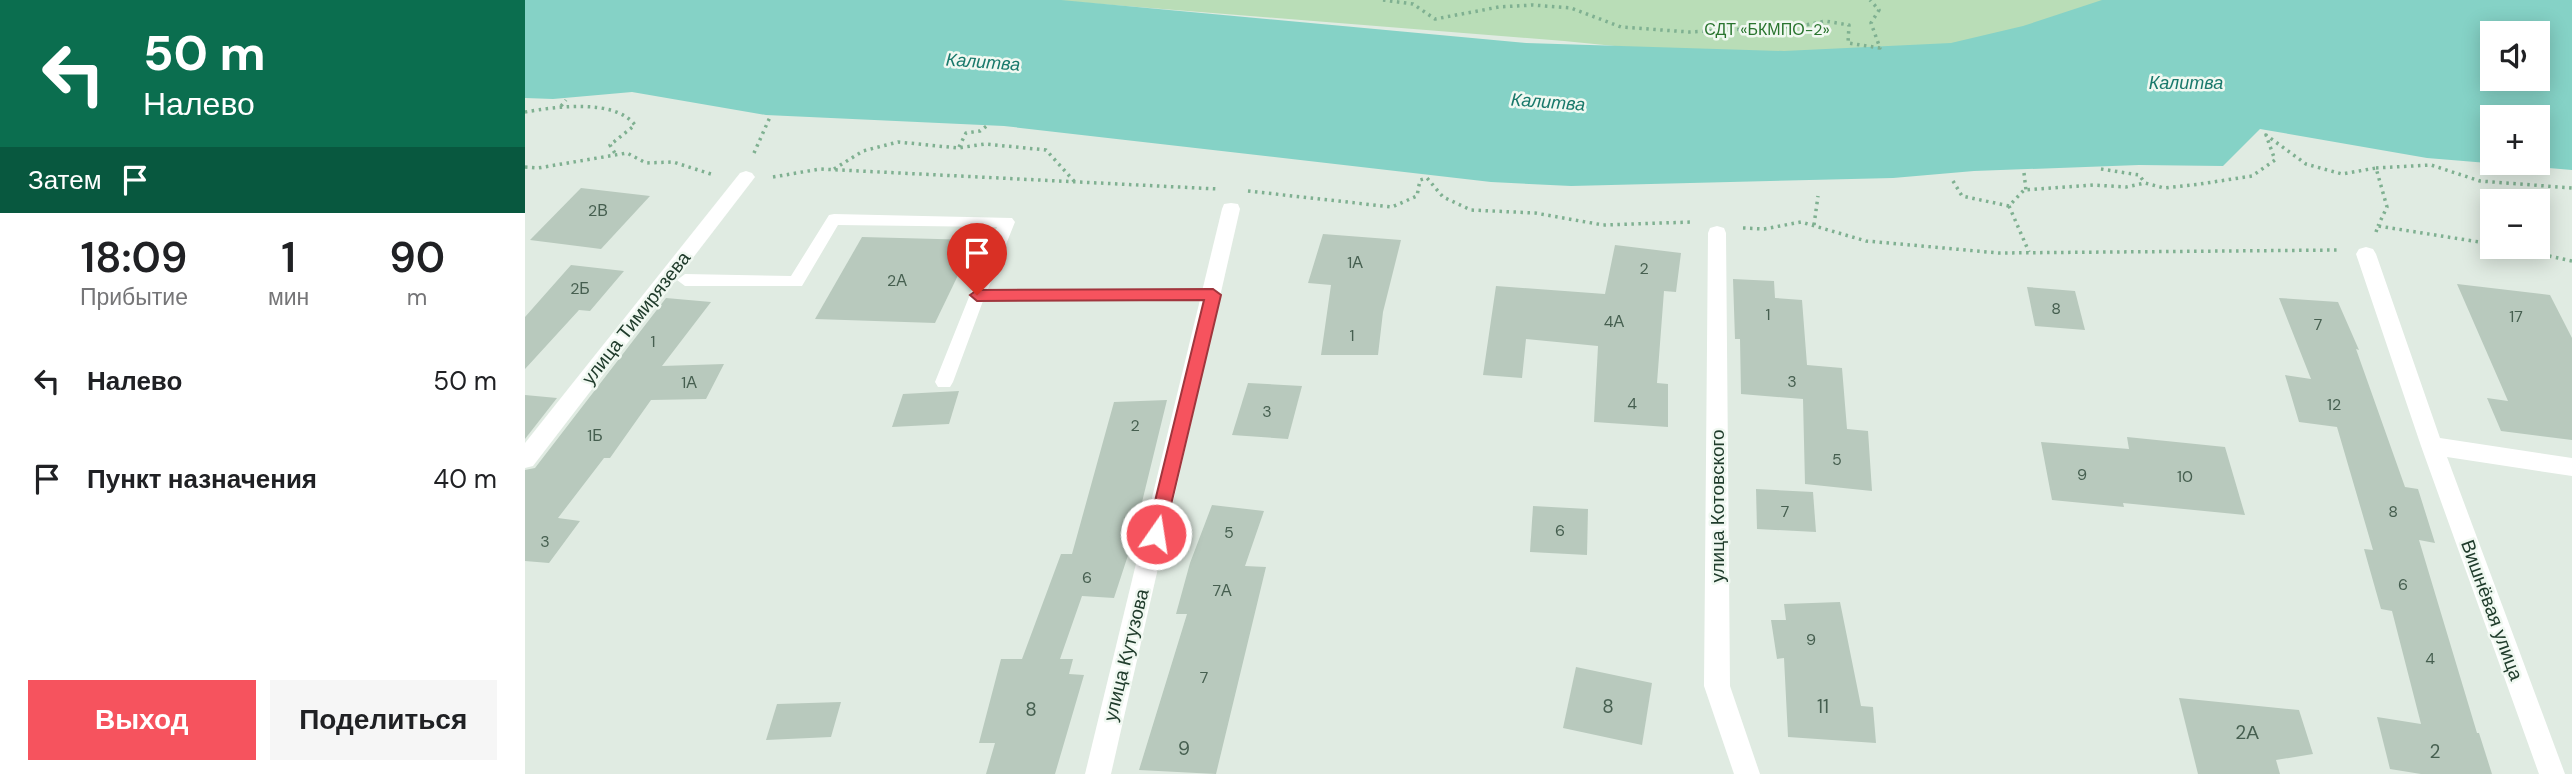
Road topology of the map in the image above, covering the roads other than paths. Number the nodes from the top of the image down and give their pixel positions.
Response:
1 (743, 180) road end
2 (1232, 196) road end
3 (1717, 233) dead end
4 (2366, 254) road end
5 (685, 280) dead end
6 (977, 295) junction
7 (1213, 295) junction
8 (944, 382) dead end
9 (2432, 446) junction
10 (525, 459) edge
11 (2572, 467) edge
12 (1098, 774) edge
13 (1747, 774) edge
14 (2552, 774) edge

1 - 10 street, улица Тимирязева
2 - 7 street, улица Кутузова
3 - 13 street, улица Котовского
4 - 9 street, Вишнёвая улица
5 - 6 lane
6 - 7 lane
6 - 8 lane
7 - 12 street, улица Кутузова
9 - 11 street
9 - 14 street, Вишнёвая улица

